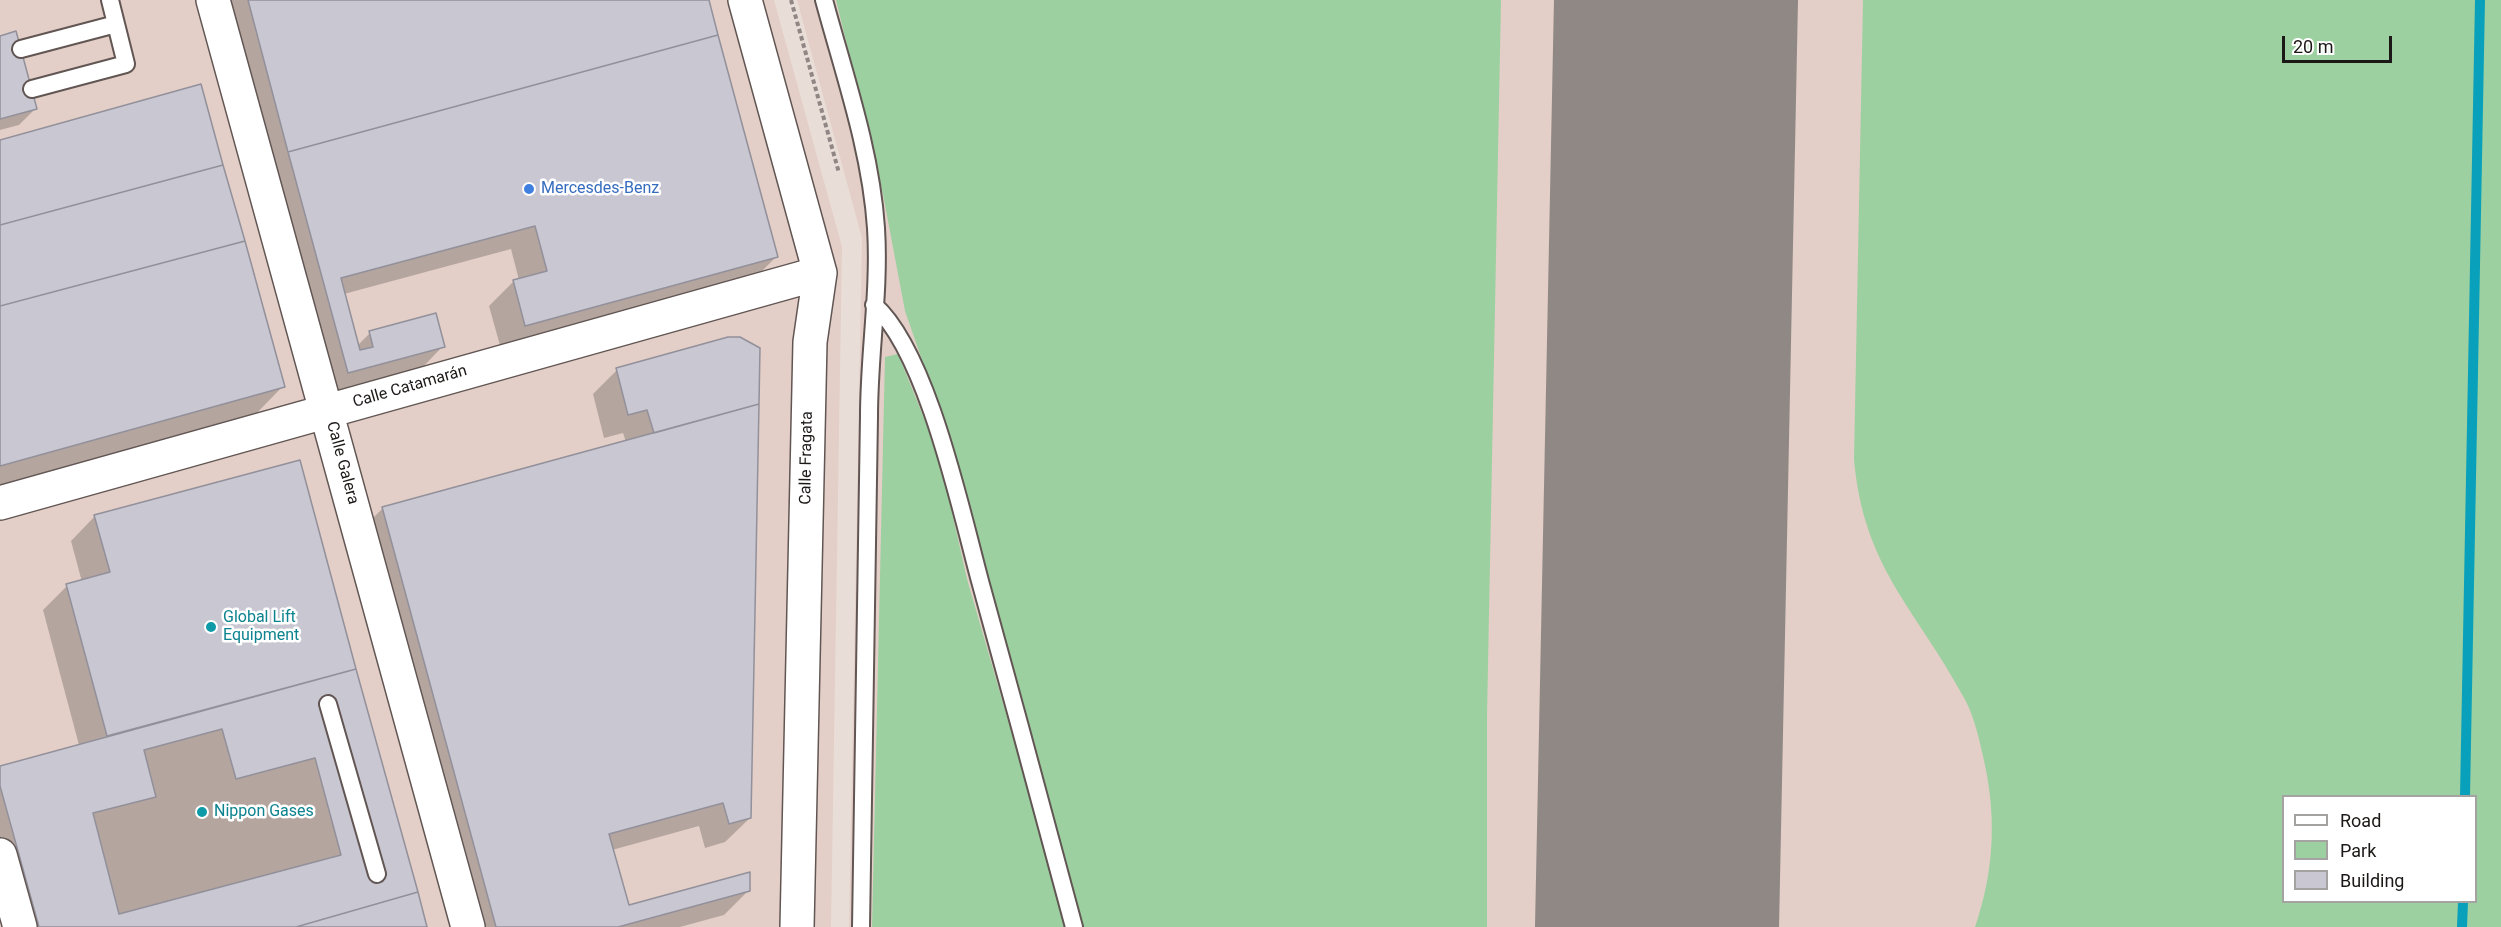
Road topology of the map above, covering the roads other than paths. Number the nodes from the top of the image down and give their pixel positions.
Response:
1 (110, 0) edge
2 (213, 0) edge
3 (745, 0) edge
4 (824, 0) edge
5 (116, 24) junction
6 (21, 49) dead end
7 (32, 89) dead end
8 (820, 273) junction
9 (874, 305) junction
10 (327, 410) junction
11 (0, 503) edge
12 (328, 704) dead end
13 (0, 855) edge
14 (377, 874) dead end
15 (20, 927) edge
16 (468, 927) edge
17 (797, 927) edge
18 (861, 927) edge
19 (1074, 927) edge

1 - 5 lane
2 - 10 street, Calle Galera
3 - 8 street, Calle Fragata
4 - 9 lane
5 - 6 lane
5 - 7 lane
8 - 10 street, Calle Catamarán
8 - 17 street, Calle Fragata
9 - 18 lane
9 - 19 lane
10 - 11 street, Calle Catamarán
10 - 16 street, Calle Galera
12 - 14 lane
13 - 15 street

